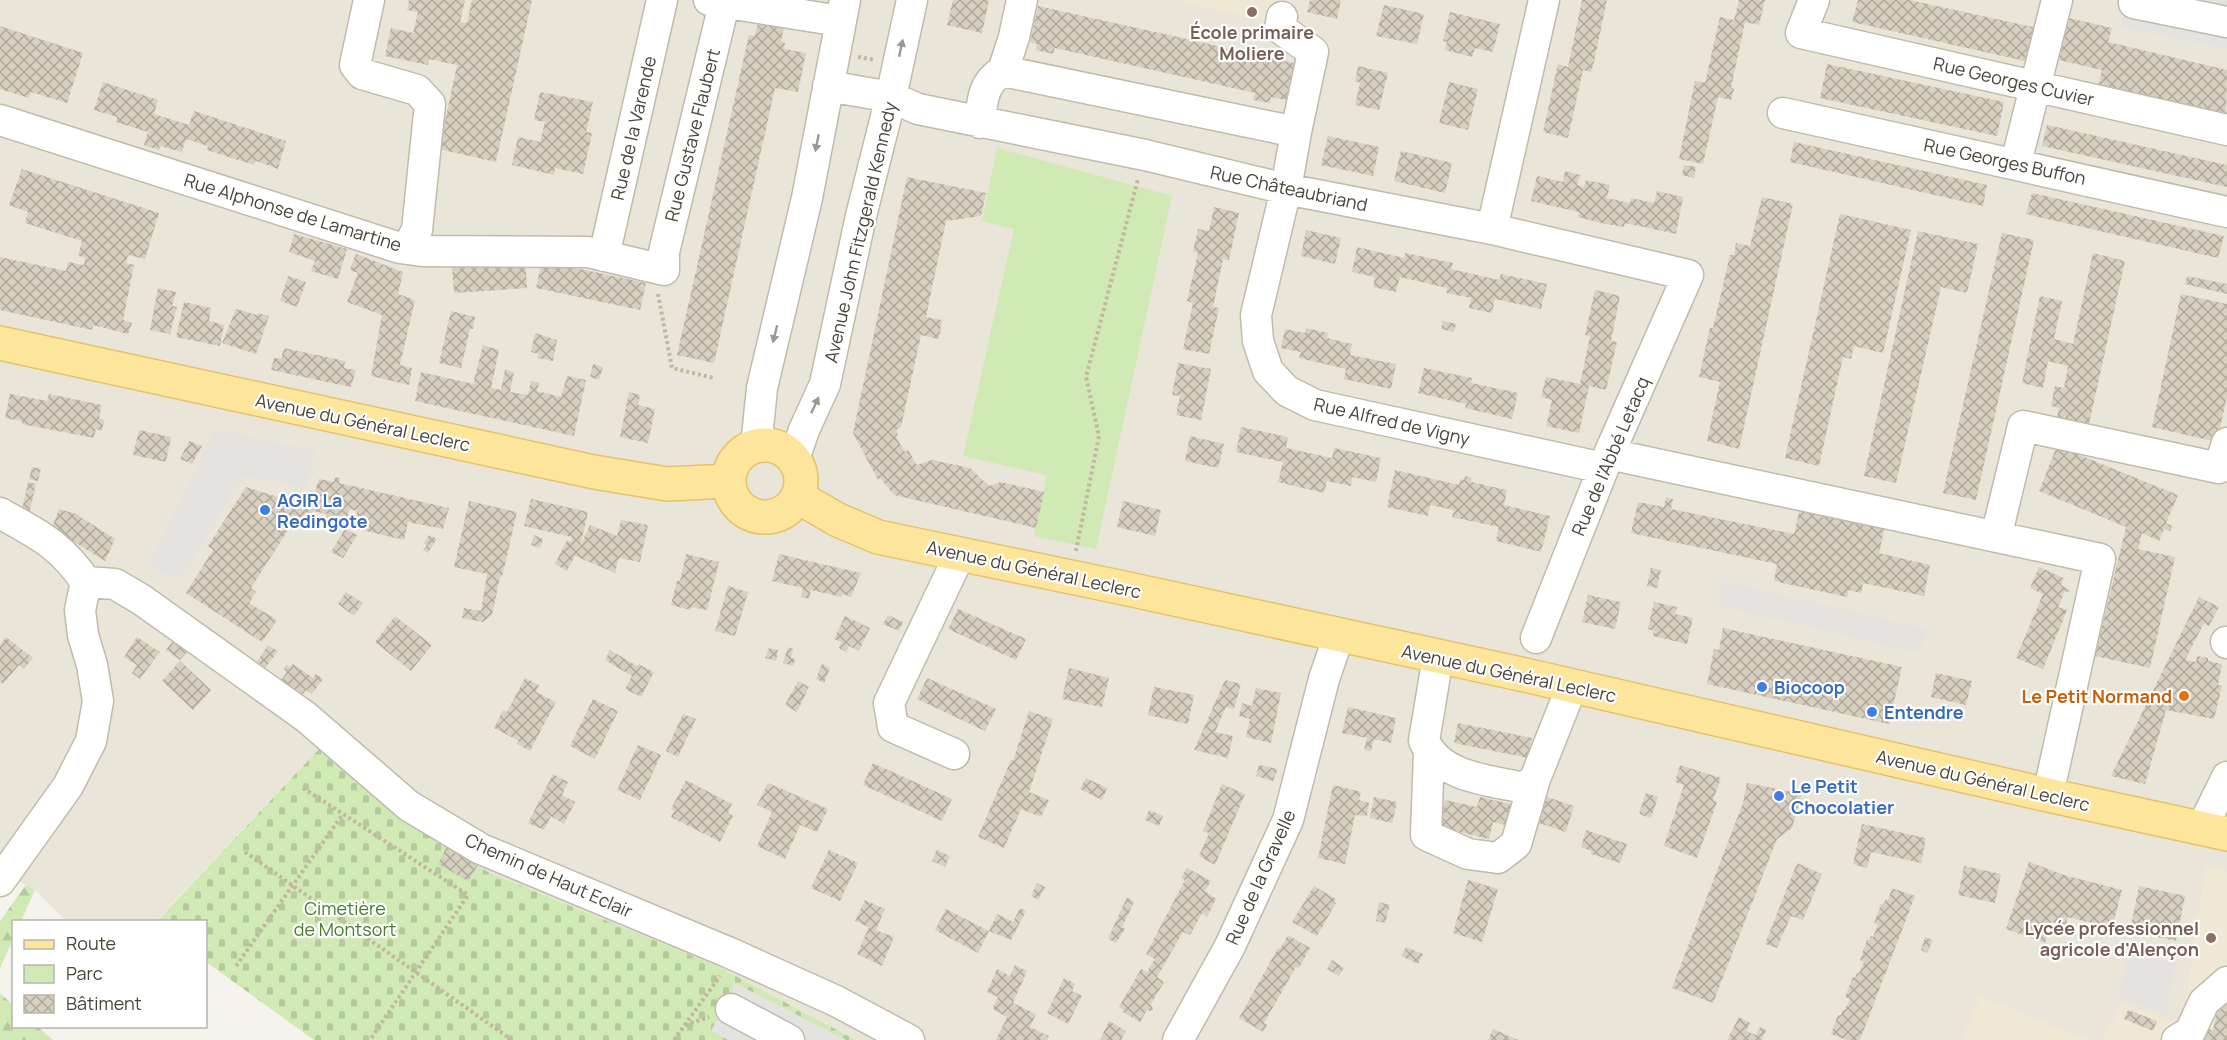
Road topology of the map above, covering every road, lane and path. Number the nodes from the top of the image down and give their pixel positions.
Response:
1 (369, 0) edge
2 (662, 0) edge
3 (912, 0) edge
4 (1022, 0) edge
5 (1544, 0) edge
6 (1814, 0) edge
7 (2057, 0) edge
8 (2134, 0) edge
9 (720, 1) edge
10 (843, 10) edge
11 (1282, 16) dead end
12 (2227, 22) edge
13 (1003, 71) junction
14 (2035, 85) junction
15 (828, 86) junction
16 (891, 97) junction
17 (1783, 113) dead end
18 (0, 120) edge
19 (980, 123) junction
20 (2227, 130) edge
21 (1296, 132) junction
22 (1144, 155) junction
23 (2016, 163) junction
24 (1286, 189) junction
25 (2227, 212) edge
26 (1492, 229) junction
27 (407, 248) junction
28 (604, 256) junction
29 (664, 270) junction
30 (1688, 275) joint
31 (0, 343) edge
32 (714, 378) dead end
33 (2227, 443) edge
34 (756, 447) junction
35 (794, 459) junction
36 (1606, 461) junction
37 (729, 481) junction
38 (798, 497) junction
39 (0, 513) edge
40 (1996, 537) junction
41 (960, 554) junction
42 (1071, 577) junction
43 (86, 582) junction
44 (1339, 635) junction
45 (1536, 638) dead end
46 (1438, 657) junction
47 (1572, 686) junction
48 (1430, 752) junction
49 (954, 754) dead end
50 (2227, 777) edge
51 (1535, 779) junction
52 (303, 788) dead end
53 (2048, 795) junction
54 (343, 814) junction
55 (2214, 831) edge
56 (245, 852) dead end
57 (0, 881) edge
58 (293, 886) junction
59 (730, 953) junction
60 (236, 966) dead end
61 (416, 973) junction
62 (2227, 982) edge
63 (731, 1009) dead end
64 (370, 1040) edge
65 (512, 1040) edge
66 (674, 1040) edge
67 (789, 1040) edge
68 (909, 1040) edge
69 (1178, 1040) edge
70 (2177, 1040) edge

1 - 27 street
2 - 28 street, Rue de la Varende
16 -> 3 street, Avenue John Fitzgerald Kennedy
4 - 13 street
5 - 26 street
6 - 14 street, Rue Georges Cuvier
7 - 14 street
8 - 12 street
9 - 10 street
9 - 29 street, Rue Gustave Flaubert
10 - 15 street
11 - 21 street, Rue Alfred de Vigny
13 - 19 street
13 - 21 street
14 - 20 street, Rue Georges Cuvier
14 - 23 street
15 - 16 street, Rue Châteaubriand
15 -> 34 street
16 - 19 street, Rue Châteaubriand
35 -> 16 street, Avenue John Fitzgerald Kennedy
17 - 23 street, Rue Georges Buffon
18 - 27 street, Rue Alphonse de Lamartine
19 - 22 street, Rue Châteaubriand
21 - 24 street, Rue Alfred de Vigny
22 - 24 street, Rue Châteaubriand
22 - 42 path
23 - 25 street, Rue Georges Buffon
24 - 26 street, Rue Châteaubriand
24 - 36 street, Rue Alfred de Vigny
26 - 30 street, Rue Châteaubriand
27 - 28 street, Rue Alphonse de Lamartine
28 - 29 street, Rue Alphonse de Lamartine
29 - 32 path
30 - 36 street, Rue de l'Abbé Letacq
31 - 37 main road, Avenue du Général Leclerc
33 - 40 street
34 - 35 main road
34 - 37 main road
35 - 38 main road
36 - 40 street, Rue Alfred de Vigny
36 - 45 street, Rue de l'Abbé Letacq
37 - 38 main road
38 - 41 main road, Avenue du Général Leclerc
39 - 43 street
40 - 53 street, Rue Alfred de Vigny
41 - 42 main road, Avenue du Général Leclerc
41 - 49 street
42 - 44 main road, Avenue du Général Leclerc
43 - 57 street
43 - 59 street, Chemin de Haut Eclair
44 - 46 main road, Avenue du Général Leclerc
44 - 69 street, Rue de la Gravelle
46 - 47 main road, Avenue du Général Leclerc
46 - 48 street
47 - 51 street
47 - 53 main road, Avenue du Général Leclerc
48 - 51 street
48 - 51 street
50 - 55 street
52 - 54 path
53 - 55 main road, Avenue du Général Leclerc
54 - 58 path
54 - 61 path
56 - 58 path
58 - 60 path
58 - 61 path
59 - 66 path
59 - 68 street, Chemin de Haut Eclair
61 - 64 path
61 - 65 path
62 - 70 street
63 - 67 street

